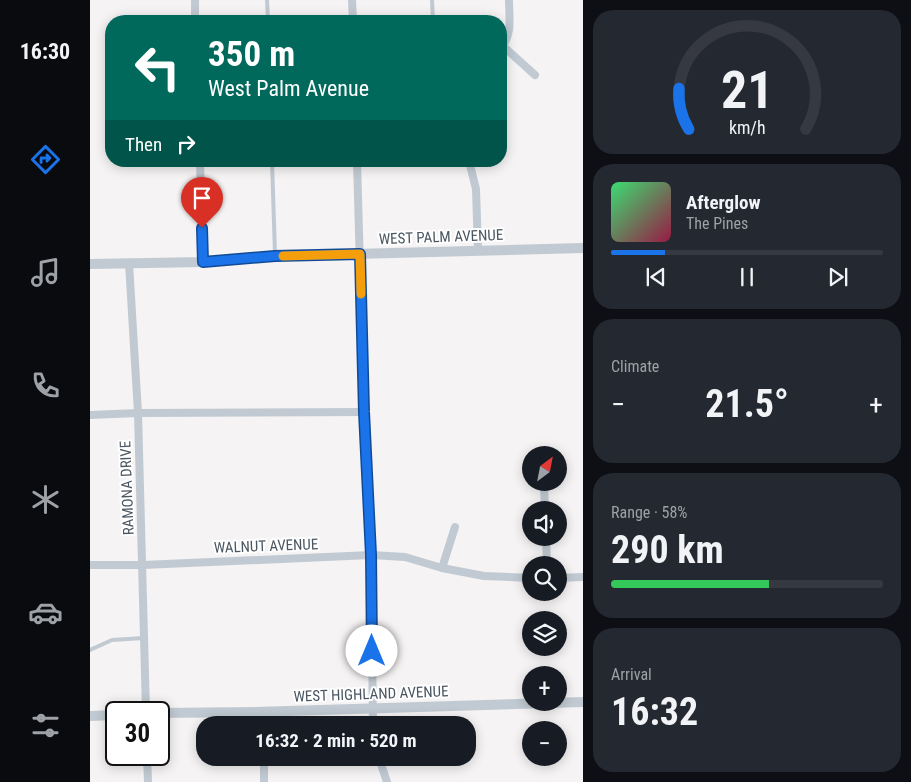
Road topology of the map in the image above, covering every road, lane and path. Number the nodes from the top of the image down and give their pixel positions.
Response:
1 (194, 0) edge
2 (267, 0) edge
3 (352, 0) edge
4 (432, 0) edge
5 (509, 0) edge
6 (195, 15) edge
7 (268, 15) edge
8 (353, 15) edge
9 (433, 15) edge
10 (507, 38) edge
11 (507, 51) edge
12 (535, 75) dead end
13 (200, 167) edge
14 (272, 167) edge
15 (357, 167) edge
16 (470, 167) edge
17 (583, 248) edge
18 (478, 251) junction
19 (360, 254) junction
20 (275, 256) junction
21 (203, 262) junction
22 (130, 263) junction
23 (90, 264) edge
24 (364, 412) junction
25 (138, 413) junction
26 (90, 415) edge
27 (455, 527) dead end
28 (371, 555) junction
29 (90, 565) edge
30 (142, 565) junction
31 (442, 568) junction
32 (522, 578) edge
33 (567, 578) edge
34 (583, 578) edge
35 (143, 638) junction
36 (90, 650) edge
37 (146, 701) edge
38 (583, 702) edge
39 (372, 709) junction
40 (263, 712) junction
41 (170, 714) edge
42 (105, 715) edge
43 (90, 716) edge
44 (263, 716) edge
45 (372, 716) edge
46 (147, 766) edge
47 (264, 766) edge
48 (381, 766) edge
49 (148, 782) edge
50 (264, 782) edge
51 (386, 782) edge

1 - 6 street
2 - 7 lane
3 - 8 street
4 - 9 lane
5 - 10 street
11 - 12 street
13 - 21 street
14 - 20 lane
15 - 19 street
16 - 18 street
17 - 18 street, WEST PALM AVENUE
18 - 19 street, WEST PALM AVENUE
19 - 20 street, WEST PALM AVENUE
19 - 24 street
20 - 21 street, WEST PALM AVENUE
21 - 22 street, WEST PALM AVENUE
22 - 23 street, WEST PALM AVENUE
22 - 25 street, RAMONA DRIVE
24 - 25 street
24 - 28 street
25 - 26 street
25 - 30 street, RAMONA DRIVE
27 - 31 street
28 - 30 street, WALNUT AVENUE
28 - 31 street, WALNUT AVENUE
28 - 39 street
29 - 30 street, WALNUT AVENUE
30 - 35 street, RAMONA DRIVE
31 - 32 street, WALNUT AVENUE
33 - 34 street
35 - 36 lane
35 - 37 street, RAMONA DRIVE
38 - 39 street, WEST HIGHLAND AVENUE
39 - 40 street, WEST HIGHLAND AVENUE
39 - 45 street
40 - 41 street, WEST HIGHLAND AVENUE
40 - 44 street
42 - 43 street
46 - 49 street
47 - 50 street
48 - 51 street

